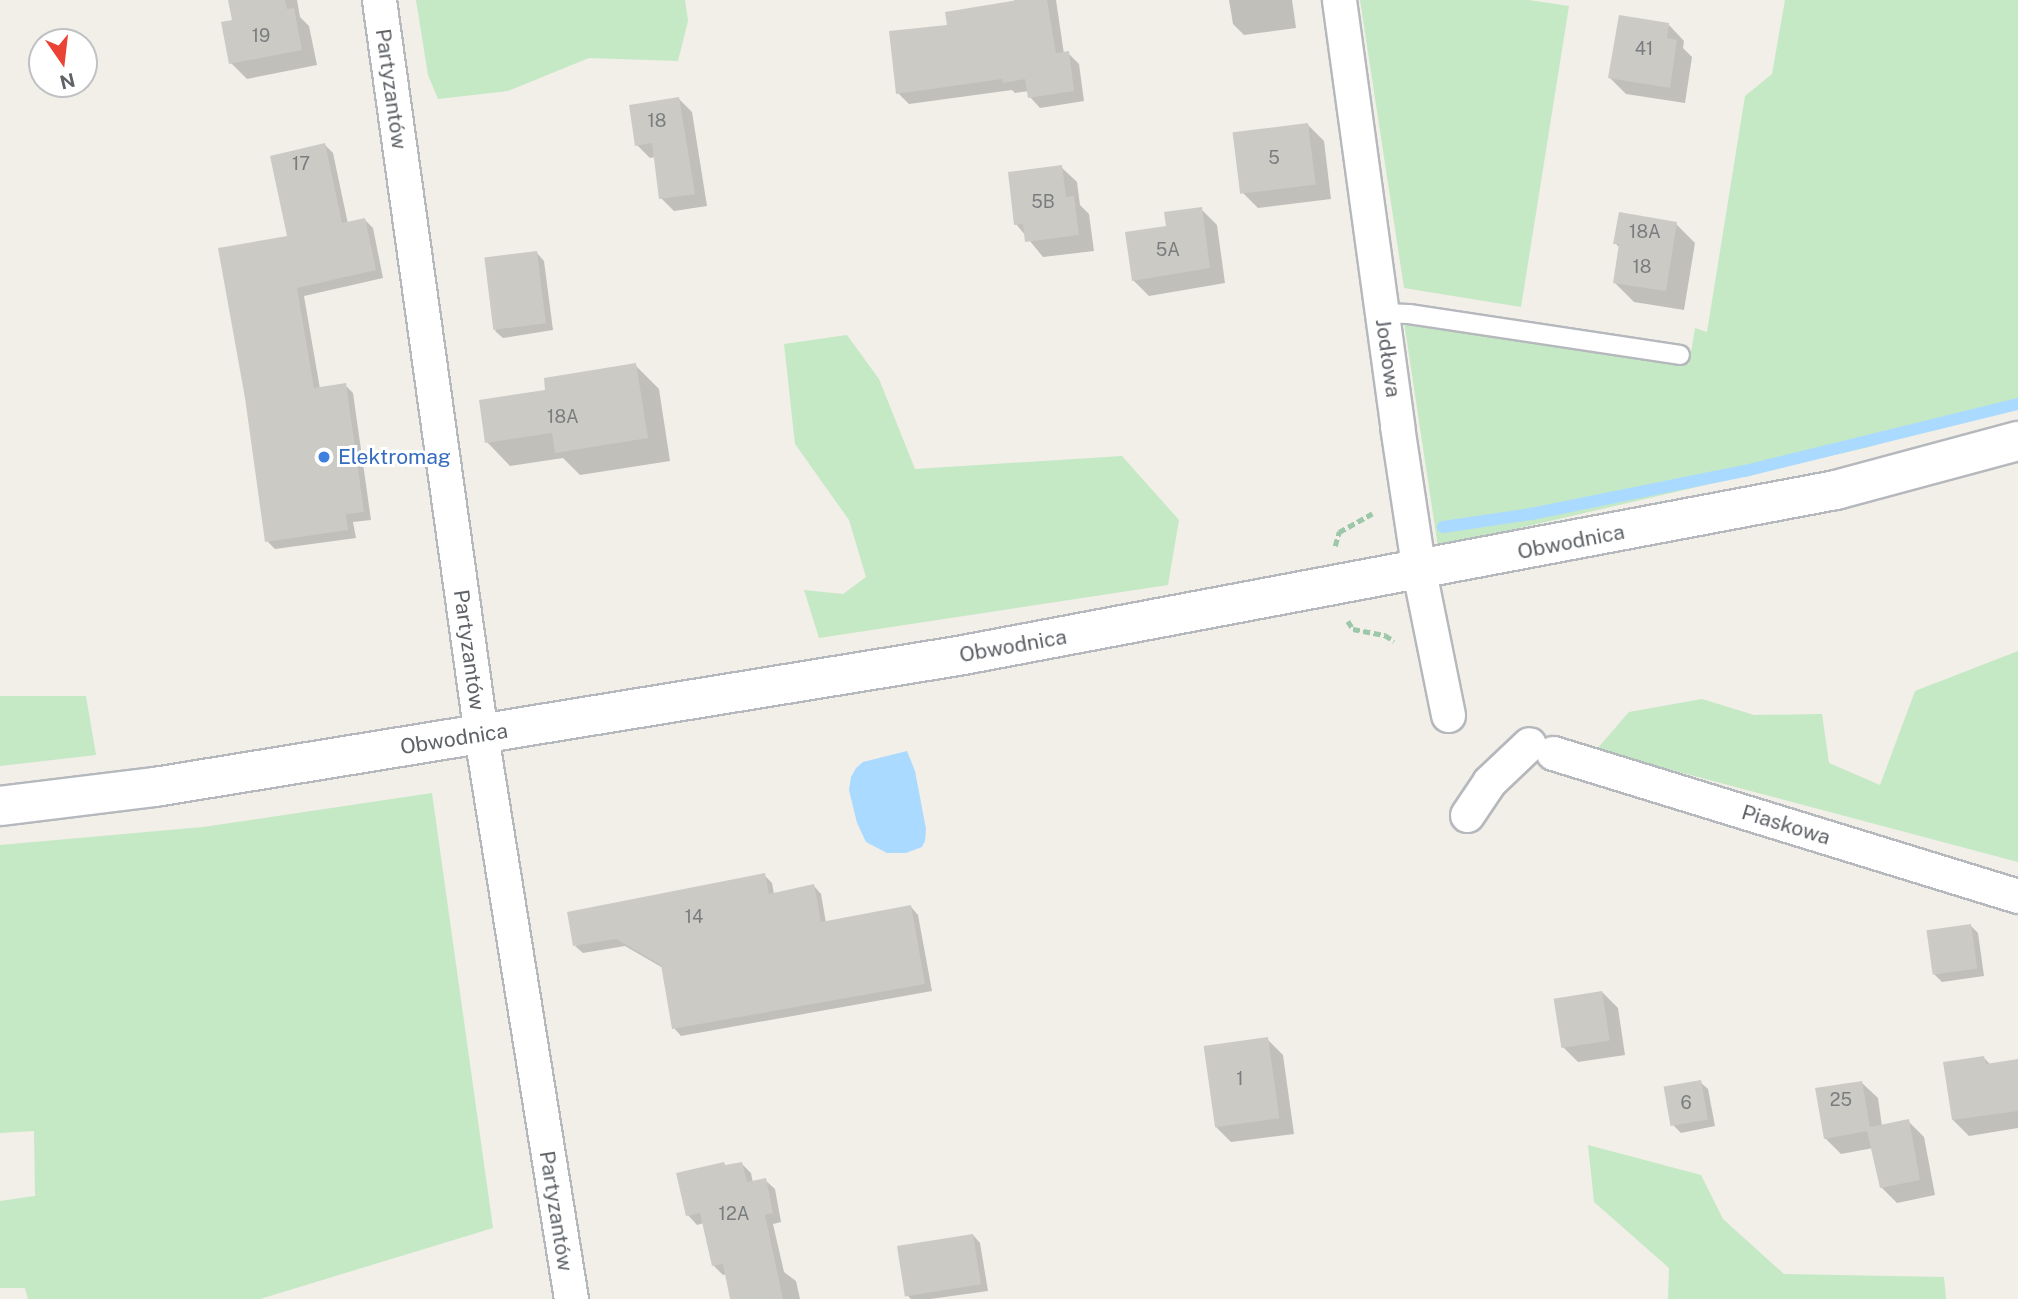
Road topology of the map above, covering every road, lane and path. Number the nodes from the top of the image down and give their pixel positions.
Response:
1 (379, 0) edge
2 (1339, 0) edge
3 (1381, 313) junction
4 (1680, 355) dead end
5 (2018, 442) edge
6 (1419, 571) junction
7 (1448, 715) dead end
8 (481, 735) junction
9 (0, 806) edge
10 (1467, 815) dead end
11 (2018, 896) edge
12 (571, 1299) edge

1 - 8 street, Partyzantów
2 - 3 street, Jodłowa
3 - 4 lane
3 - 6 street, Jodłowa
5 - 6 main road, Obwodnica
6 - 7 street, Jodłowa
6 - 8 main road, Obwodnica
8 - 9 main road, Obwodnica
8 - 12 street, Partyzantów
10 - 11 street, Piaskowa

